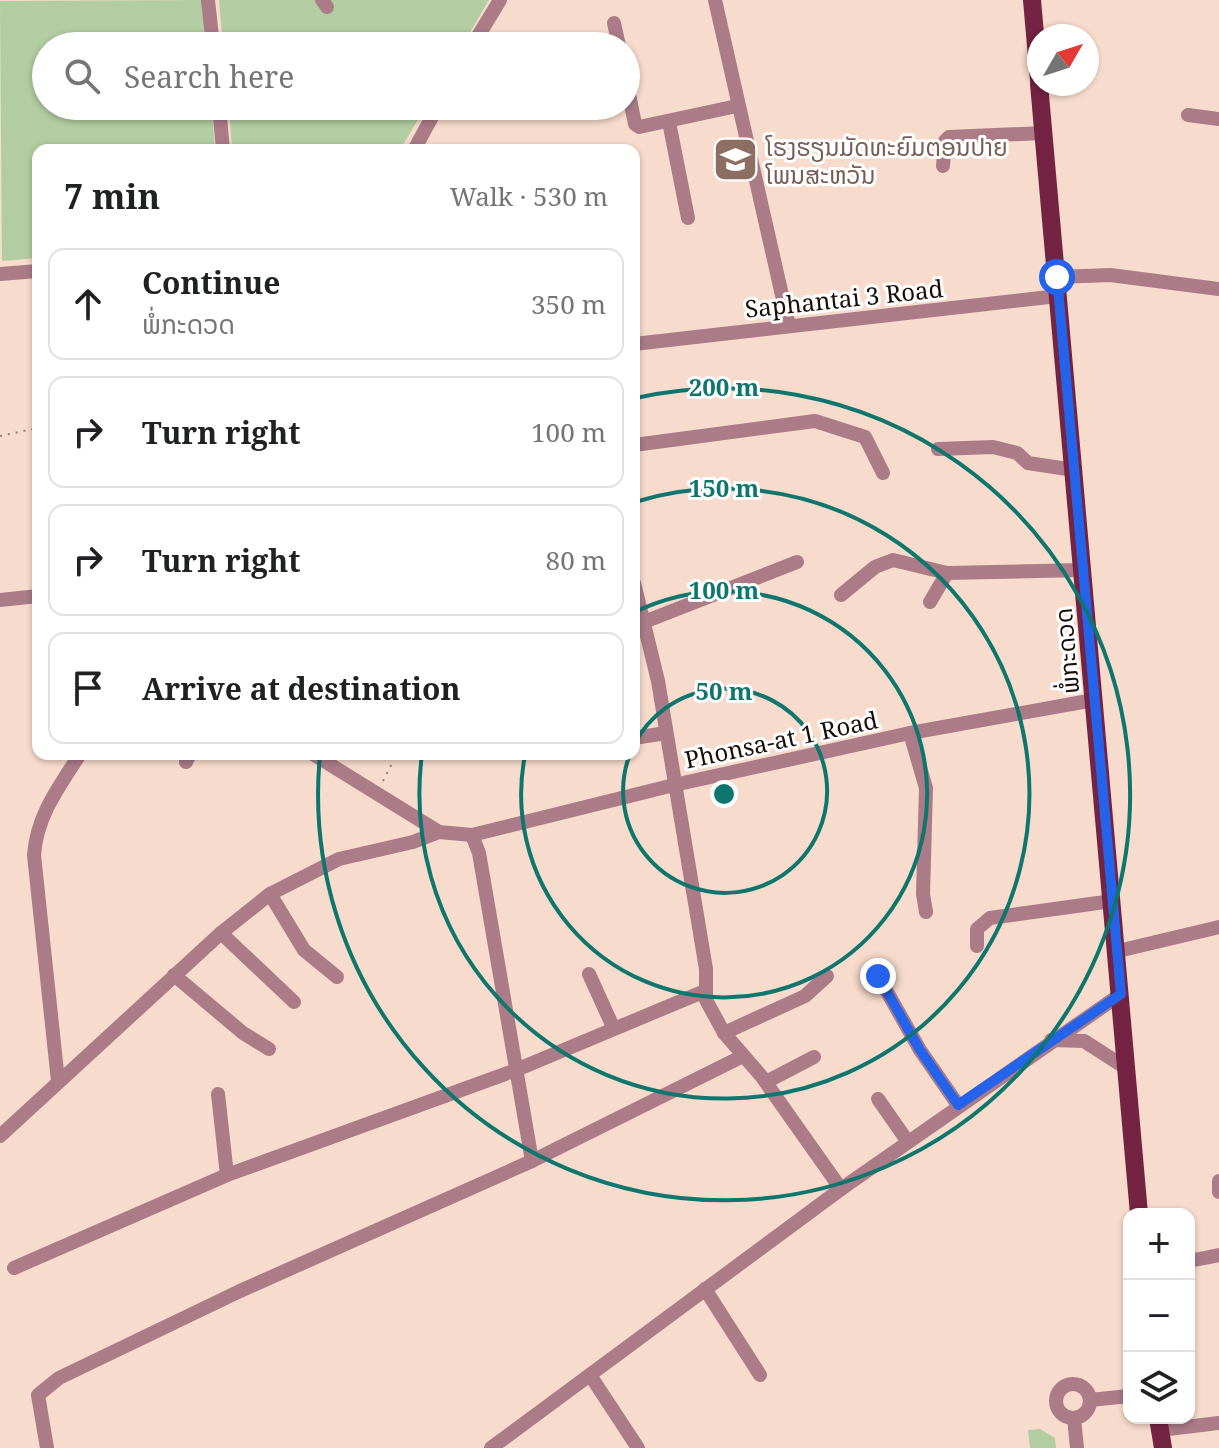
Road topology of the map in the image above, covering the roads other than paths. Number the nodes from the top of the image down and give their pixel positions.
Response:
1 (208, 0) edge
2 (500, 0) edge
3 (715, 0) edge
4 (1032, 0) edge
5 (614, 23) dead end
6 (1034, 24) edge
7 (211, 32) edge
8 (481, 32) edge
9 (616, 32) edge
10 (1040, 96) edge
11 (737, 106) junction
12 (1188, 115) dead end
13 (1219, 119) edge
14 (220, 120) edge
15 (430, 120) edge
16 (634, 120) edge
17 (669, 122) junction
18 (1044, 133) junction
19 (222, 144) edge
20 (417, 144) edge
21 (943, 166) dead end
22 (688, 218) dead end
23 (32, 271) edge
24 (0, 274) edge
25 (1057, 286) junction
26 (1219, 289) edge
27 (789, 326) junction
28 (640, 343) edge
29 (640, 444) edge
30 (938, 449) dead end
31 (1074, 470) junction
32 (883, 473) dead end
33 (797, 562) dead end
34 (1083, 570) junction
35 (947, 573) junction
36 (841, 595) dead end
37 (32, 597) edge
38 (0, 600) edge
39 (930, 602) dead end
40 (640, 606) edge
41 (644, 622) junction
42 (1094, 700) junction
43 (666, 733) junction
44 (910, 733) junction
45 (640, 737) edge
46 (76, 760) edge
47 (323, 760) edge
48 (674, 785) junction
49 (439, 832) junction
50 (476, 834) junction
51 (270, 894) junction
52 (1112, 901) junction
53 (926, 912) dead end
54 (1219, 927) edge
55 (221, 933) junction
56 (977, 946) dead end
57 (1118, 951) junction
58 (589, 974) dead end
59 (174, 975) junction
60 (827, 976) dead end
61 (878, 976) dead end
62 (337, 977) dead end
63 (705, 991) junction
64 (1121, 994) junction
65 (294, 1002) dead end
66 (613, 1027) junction
67 (724, 1033) junction
68 (1050, 1040) junction
69 (269, 1049) dead end
70 (743, 1056) junction
71 (814, 1057) dead end
72 (1126, 1068) junction
73 (516, 1070) junction
74 (58, 1081) junction
75 (766, 1082) junction
76 (218, 1094) dead end
77 (878, 1099) dead end
78 (958, 1105) junction
79 (0, 1136) edge
80 (908, 1142) junction
81 (532, 1161) junction
82 (227, 1175) junction
83 (1219, 1181) edge
84 (841, 1189) junction
85 (1219, 1192) edge
86 (1138, 1208) edge
87 (1219, 1255) edge
88 (1195, 1260) edge
89 (14, 1268) dead end
90 (705, 1289) junction
91 (590, 1375) junction
92 (760, 1375) dead end
93 (1123, 1397) edge
94 (1090, 1400) junction
95 (1074, 1418) junction
96 (1219, 1423) edge
97 (1161, 1432) edge
98 (47, 1448) edge
99 (491, 1448) edge
100 (638, 1448) edge
101 (1077, 1448) edge

1 - 7 street
2 - 8 street
3 - 11 street
4 - 6 main road, ພໍ່ກະດວດ
5 - 9 street
10 - 18 main road, ພໍ່ກະດວດ
11 - 17 street
11 - 27 street
12 - 13 street
14 - 19 street
15 - 20 street
16 - 17 street
17 - 22 street
18 - 21 street
18 - 25 main road, ພໍ່ກະດວດ
23 - 24 street
25 - 26 street, Saphantai 3 Road
25 - 27 street, Saphantai 3 Road
25 - 31 main road, ພໍ່ກະດວດ
27 - 28 street, Saphantai 3 Road
29 - 32 street
30 - 31 street
31 - 34 main road, ພໍ່ກະດວດ
33 - 41 street
34 - 35 street
34 - 42 main road, ພໍ່ກະດວດ
35 - 36 street
35 - 39 street
37 - 38 street
40 - 41 street
41 - 43 street
42 - 44 street, Phonsa-at 1 Road
42 - 52 main road, ພໍ່ກະດວດ
43 - 45 street
43 - 48 street
44 - 48 street, Phonsa-at 1 Road
44 - 53 street
46 - 74 street
47 - 49 street
48 - 50 street, Phonsa-at 1 Road
48 - 63 street
49 - 50 street, Phonsa-at 1 Road
49 - 51 street
50 - 73 street
51 - 55 street
51 - 62 street
52 - 56 street
52 - 57 main road, ພໍ່ກະດວດ
54 - 57 street
55 - 59 street
55 - 65 street
57 - 64 main road, ພໍ່ກະດວດ
58 - 66 street
59 - 69 street
59 - 74 street
60 - 67 street
61 - 78 street
63 - 66 street
63 - 67 street
64 - 68 street
64 - 72 main road, ພໍ່ກະດວດ
66 - 73 street
67 - 70 street
68 - 72 street
68 - 78 street
70 - 75 street
70 - 81 street
71 - 75 street
72 - 86 main road, ພໍ່ກະດວດ
73 - 81 street
73 - 82 street
74 - 79 street
75 - 84 street
76 - 82 street
77 - 80 street
78 - 80 street
80 - 84 street
81 - 98 street
82 - 89 street
83 - 85 street
84 - 90 street
87 - 88 street
90 - 91 street
90 - 92 street
91 - 99 street
91 - 100 street
93 - 94 street
94 - 95 street
94 - 95 street
95 - 101 street
96 - 97 street

